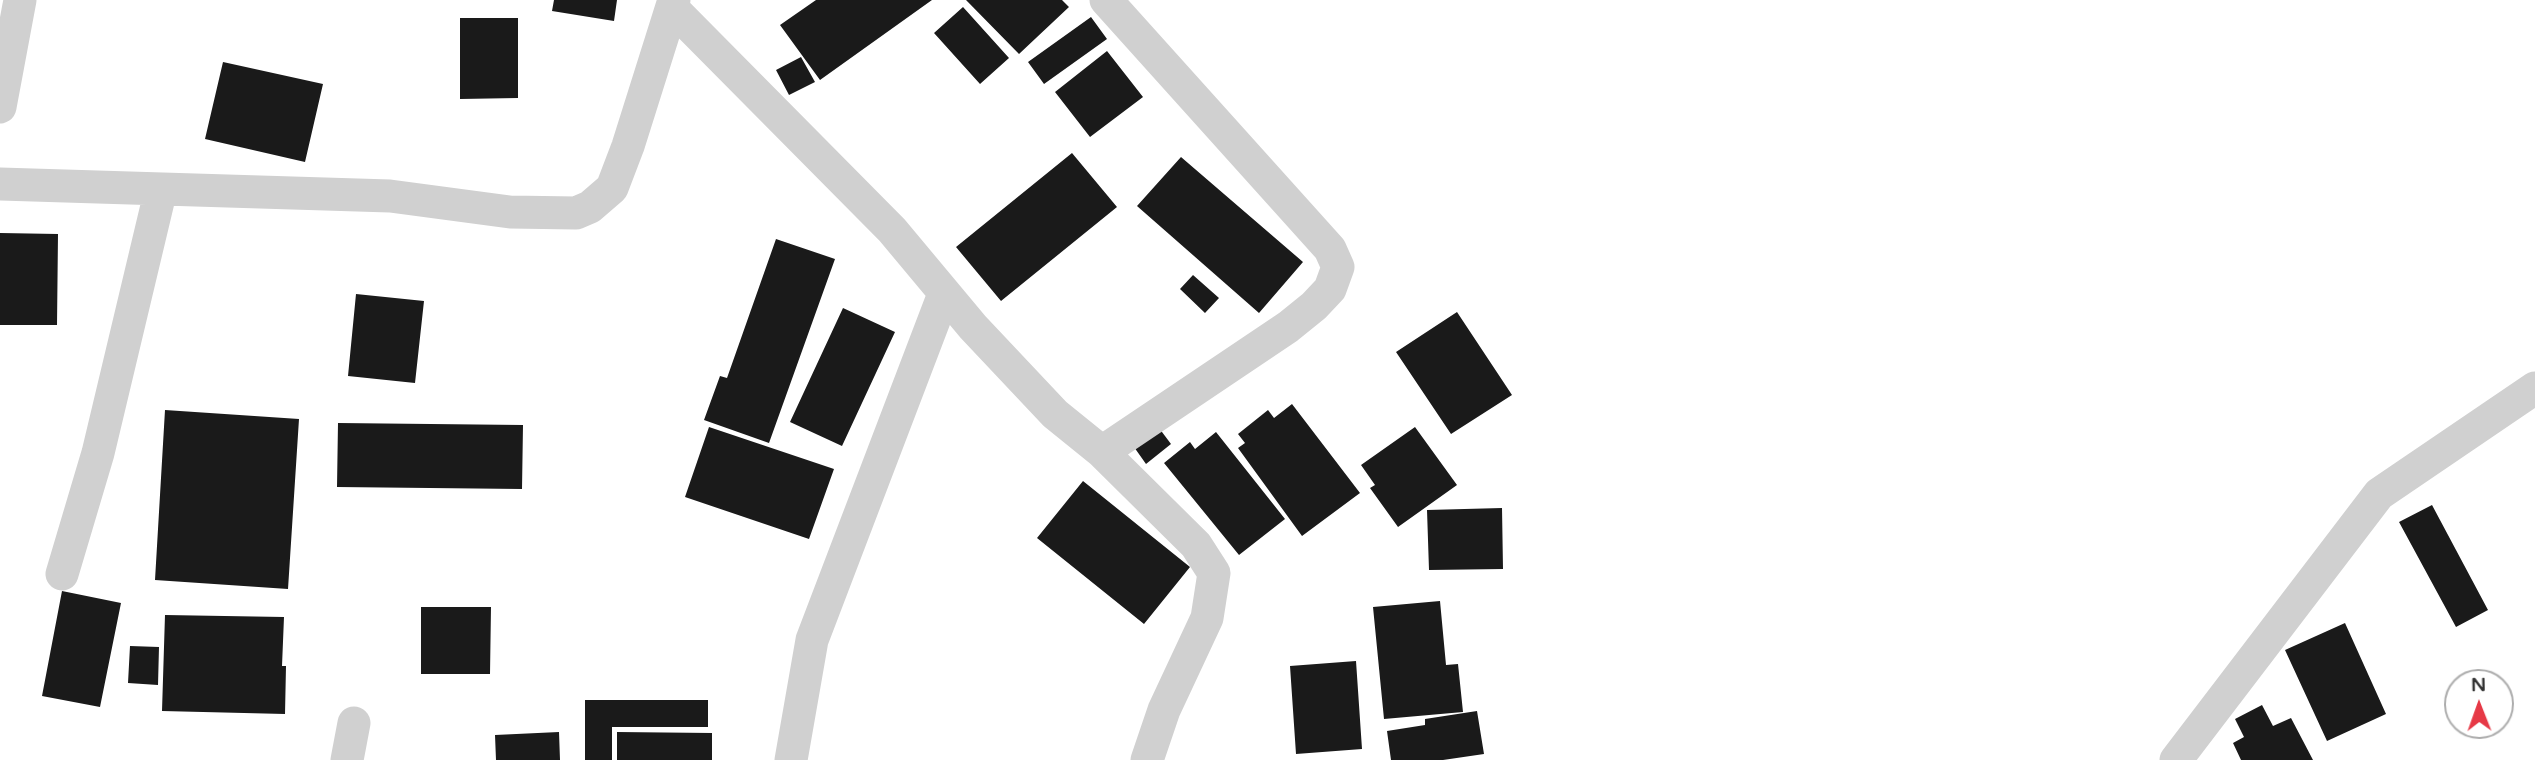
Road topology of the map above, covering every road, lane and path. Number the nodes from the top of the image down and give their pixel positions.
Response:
1 (20, 0) edge
2 (1106, 0) edge
3 (673, 4) edge
4 (0, 107) edge
5 (0, 184) edge
6 (161, 189) junction
7 (944, 293) junction
8 (2535, 388) edge
9 (1102, 452) junction
10 (62, 574) dead end
11 (354, 723) dead end
12 (347, 760) edge
13 (791, 760) edge
14 (1147, 760) edge
15 (2176, 760) edge

1 - 4 street
2 - 9 street
3 - 6 street
3 - 7 street
5 - 6 street
6 - 10 street
7 - 9 street
7 - 13 street
8 - 15 street
9 - 14 street
11 - 12 street

